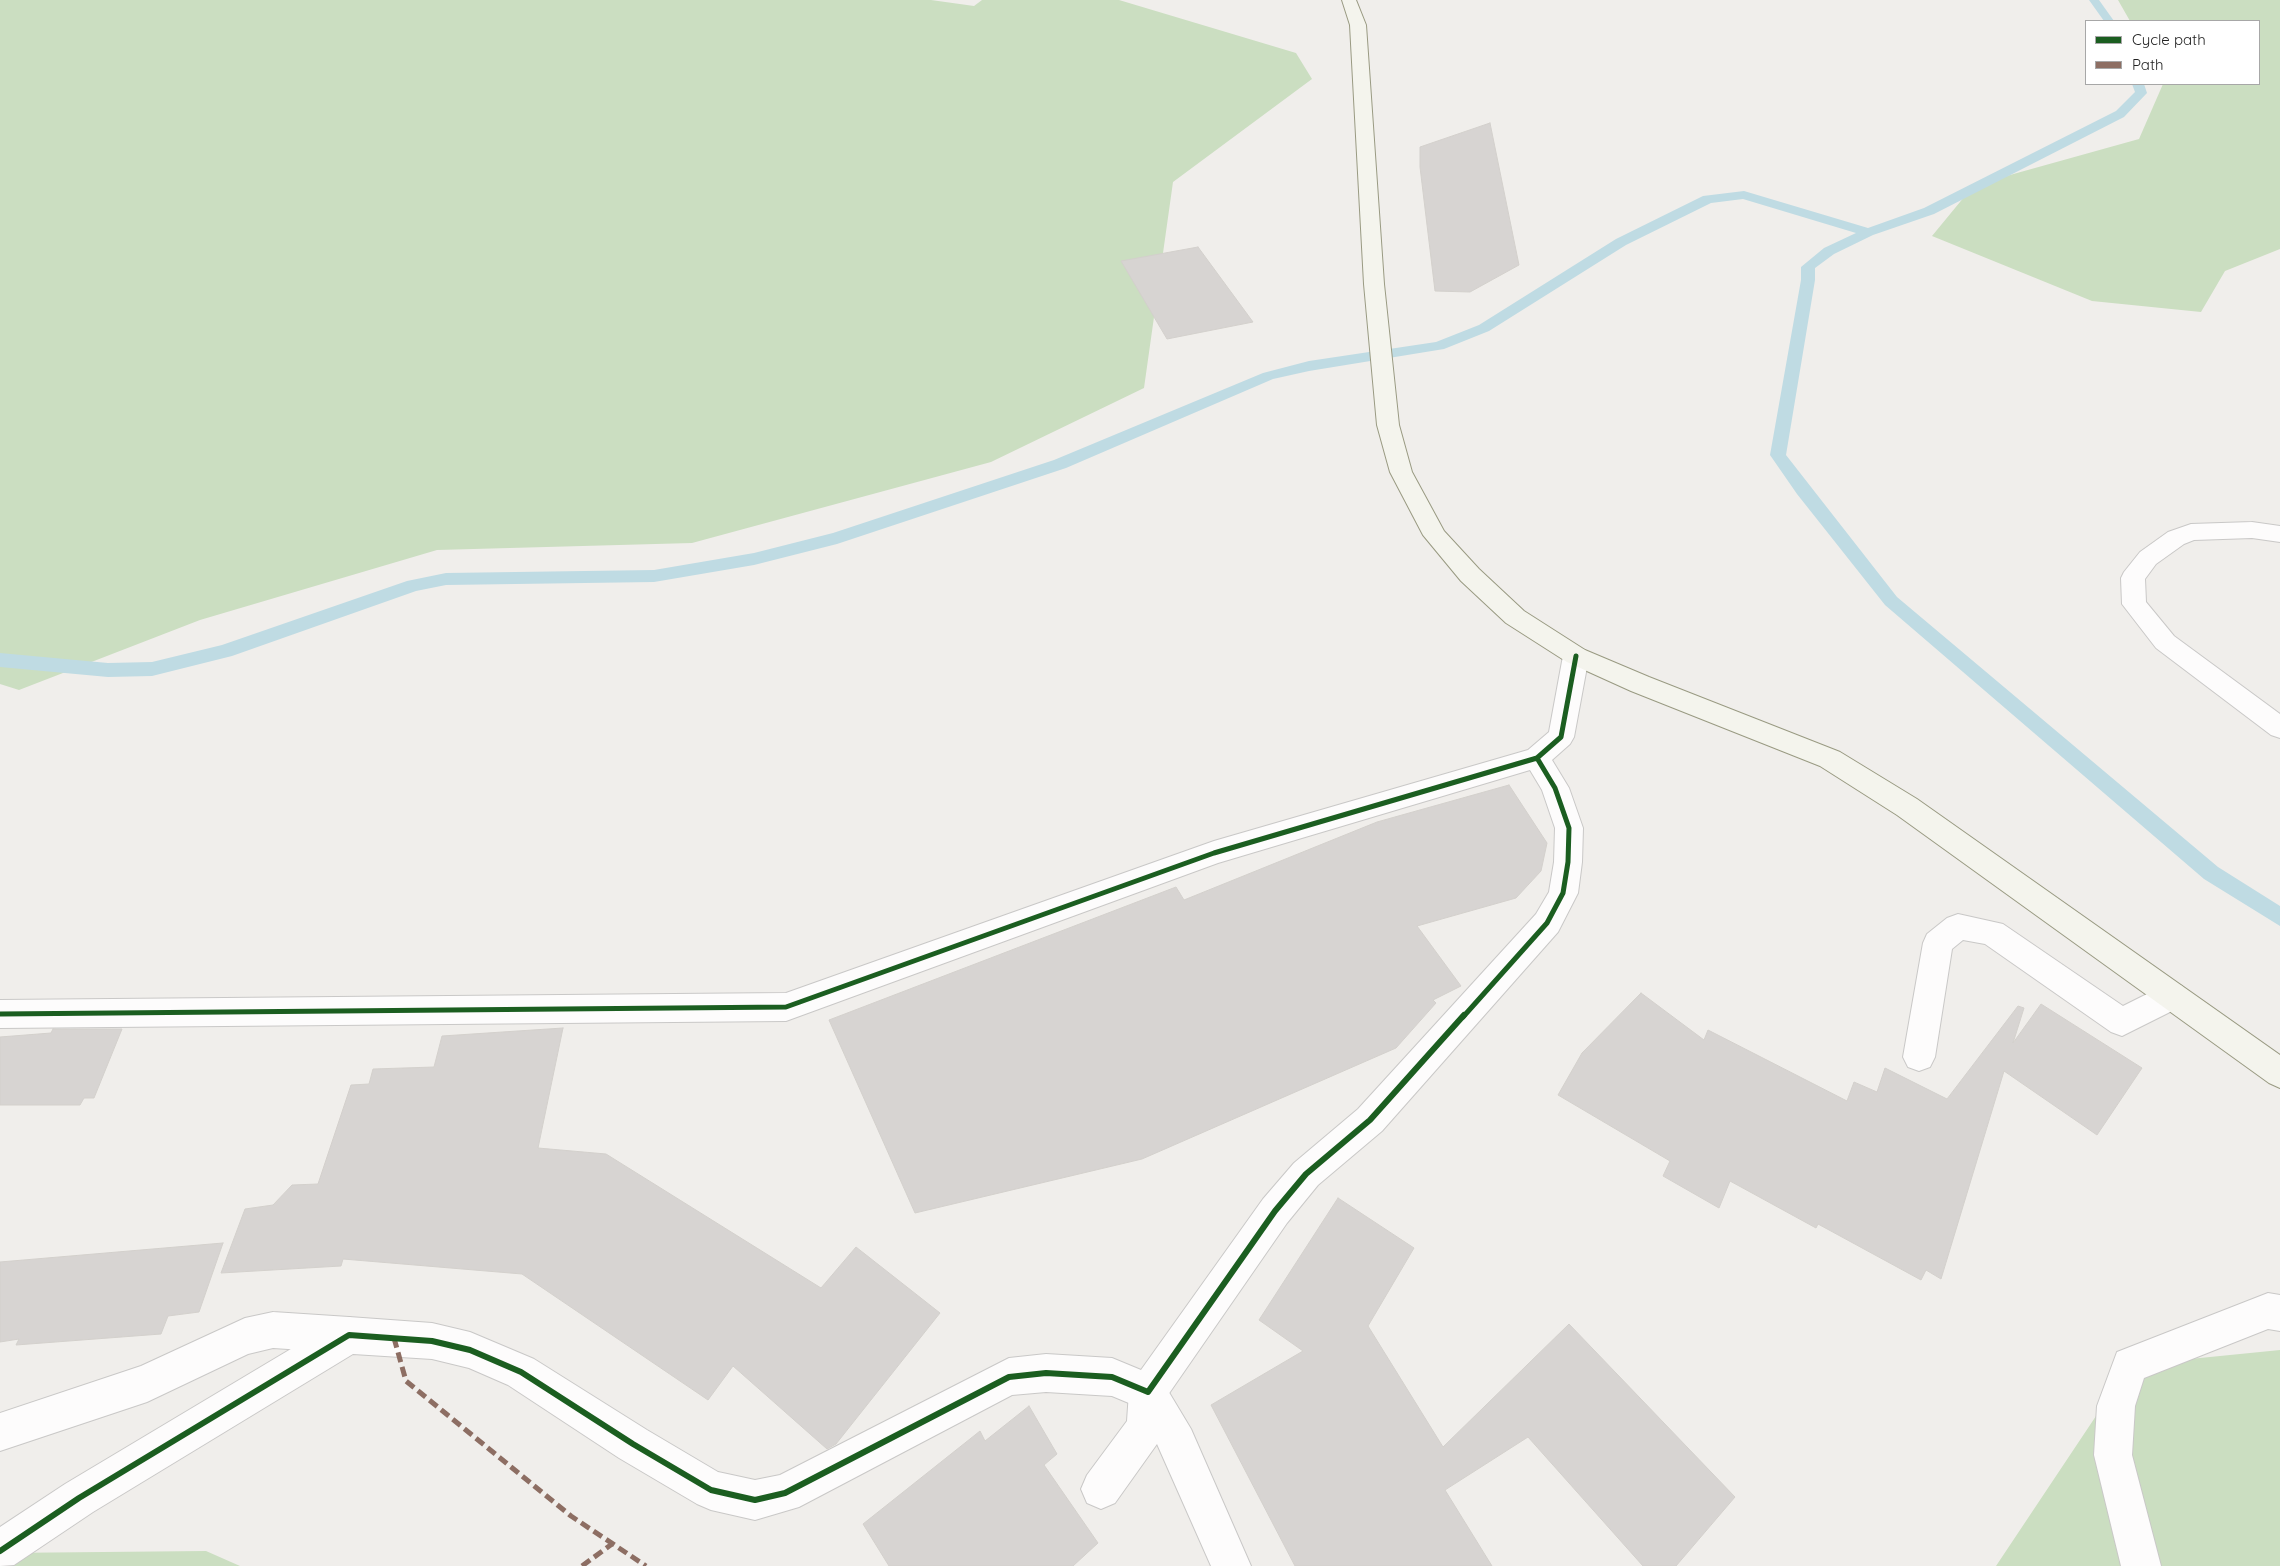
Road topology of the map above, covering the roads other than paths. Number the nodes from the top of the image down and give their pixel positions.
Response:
1 (1349, 0) edge
2 (2280, 534) edge
3 (1576, 656) junction
4 (2280, 728) edge
5 (1537, 758) junction
6 (2171, 996) junction
7 (0, 1014) edge
8 (1919, 1057) dead end
9 (2280, 1073) edge
10 (2280, 1313) edge
11 (349, 1335) junction
12 (1148, 1392) junction
13 (0, 1432) edge
14 (1101, 1489) dead end
15 (0, 1551) edge
16 (1231, 1566) edge
17 (2141, 1566) edge

1 - 3 street
2 - 4 street
3 - 5 street
3 - 6 street
5 - 7 street
5 - 12 street
6 - 8 street
6 - 9 street
10 - 17 street
11 - 12 street
11 - 13 street
11 - 15 street
12 - 14 street
12 - 16 street

